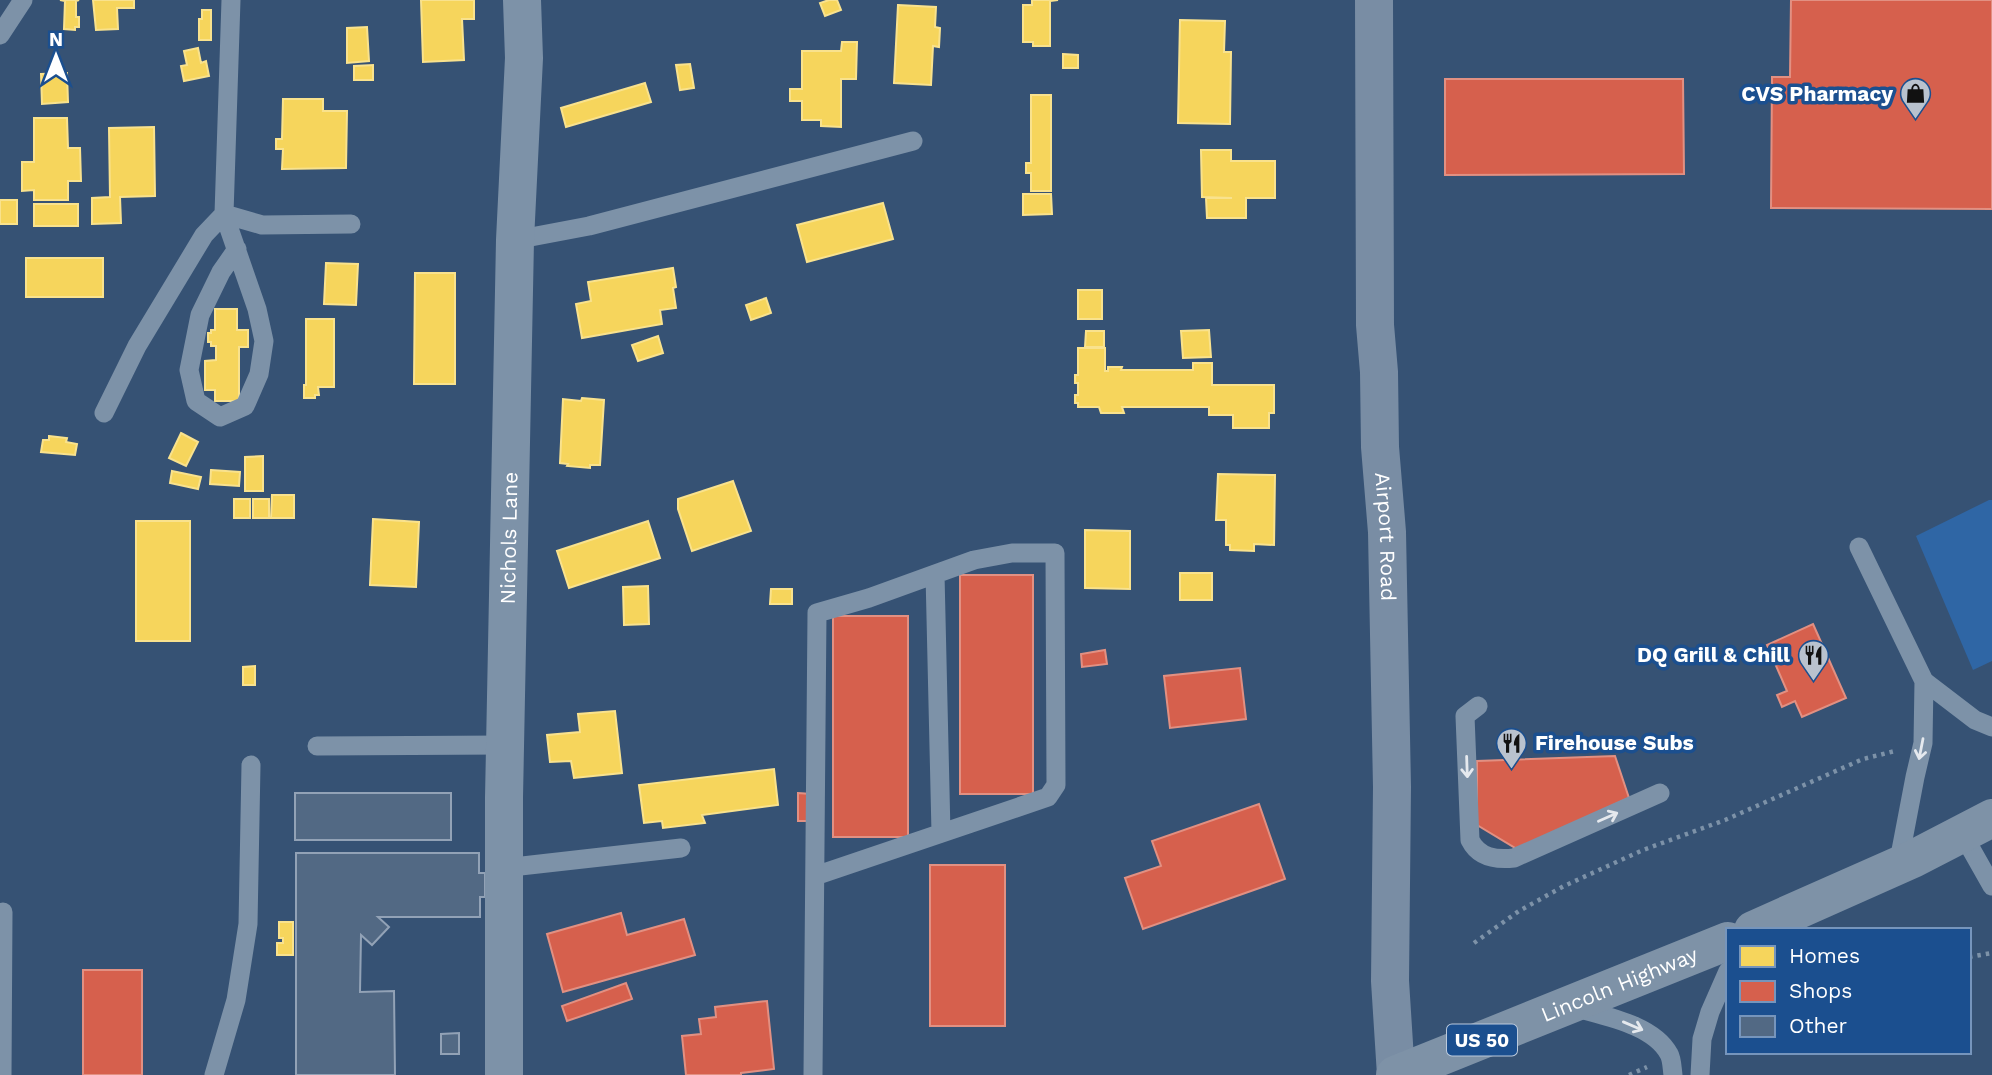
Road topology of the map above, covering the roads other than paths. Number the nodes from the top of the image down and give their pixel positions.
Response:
1 (23, 0) edge
2 (231, 0) edge
3 (522, 0) edge
4 (1374, 0) edge
5 (0, 35) edge
6 (913, 141) dead end
7 (224, 214) junction
8 (351, 224) dead end
9 (516, 240) junction
10 (237, 249) junction
11 (104, 413) dead end
12 (1859, 547) dead end
13 (935, 574) junction
14 (1924, 681) junction
15 (1478, 706) dead end
16 (1992, 727) edge
17 (505, 745) junction
18 (317, 746) dead end
19 (251, 765) dead end
20 (1660, 793) dead end
21 (1977, 825) edge
22 (941, 834) junction
23 (681, 848) dead end
24 (1898, 866) junction
25 (504, 868) junction
26 (815, 876) junction
27 (1992, 886) edge
28 (3, 912) dead end
29 (1758, 928) edge
30 (1726, 942) edge
31 (1726, 976) edge
32 (1569, 1006) junction
33 (2, 1075) edge
34 (214, 1075) edge
35 (504, 1075) edge
36 (813, 1075) edge
37 (1396, 1075) edge
38 (1673, 1075) edge
39 (1700, 1075) edge

1 - 5 lane
2 - 7 lane
3 - 9 street, Nichols Lane
4 - 37 street, Airport Road
6 - 9 lane
7 - 8 lane
7 - 10 lane
7 - 11 lane
9 - 17 street, Nichols Lane
10 - 10 lane
12 - 14 lane
13 - 22 lane
13 - 22 lane
13 - 26 lane
14 - 16 lane
14 -> 24 lane
15 -> 20 lane
17 - 18 lane
17 - 25 street, Nichols Lane
19 - 34 lane
21 - 24 highway
21 - 27 lane
22 - 26 lane
23 - 25 lane
24 - 29 highway
25 - 35 street, Nichols Lane
26 - 36 lane
28 - 33 lane
30 - 32 highway, Lincoln Highway / US 50
31 - 39 lane
32 - 37 highway, Lincoln Highway / US 50
32 -> 38 lane

